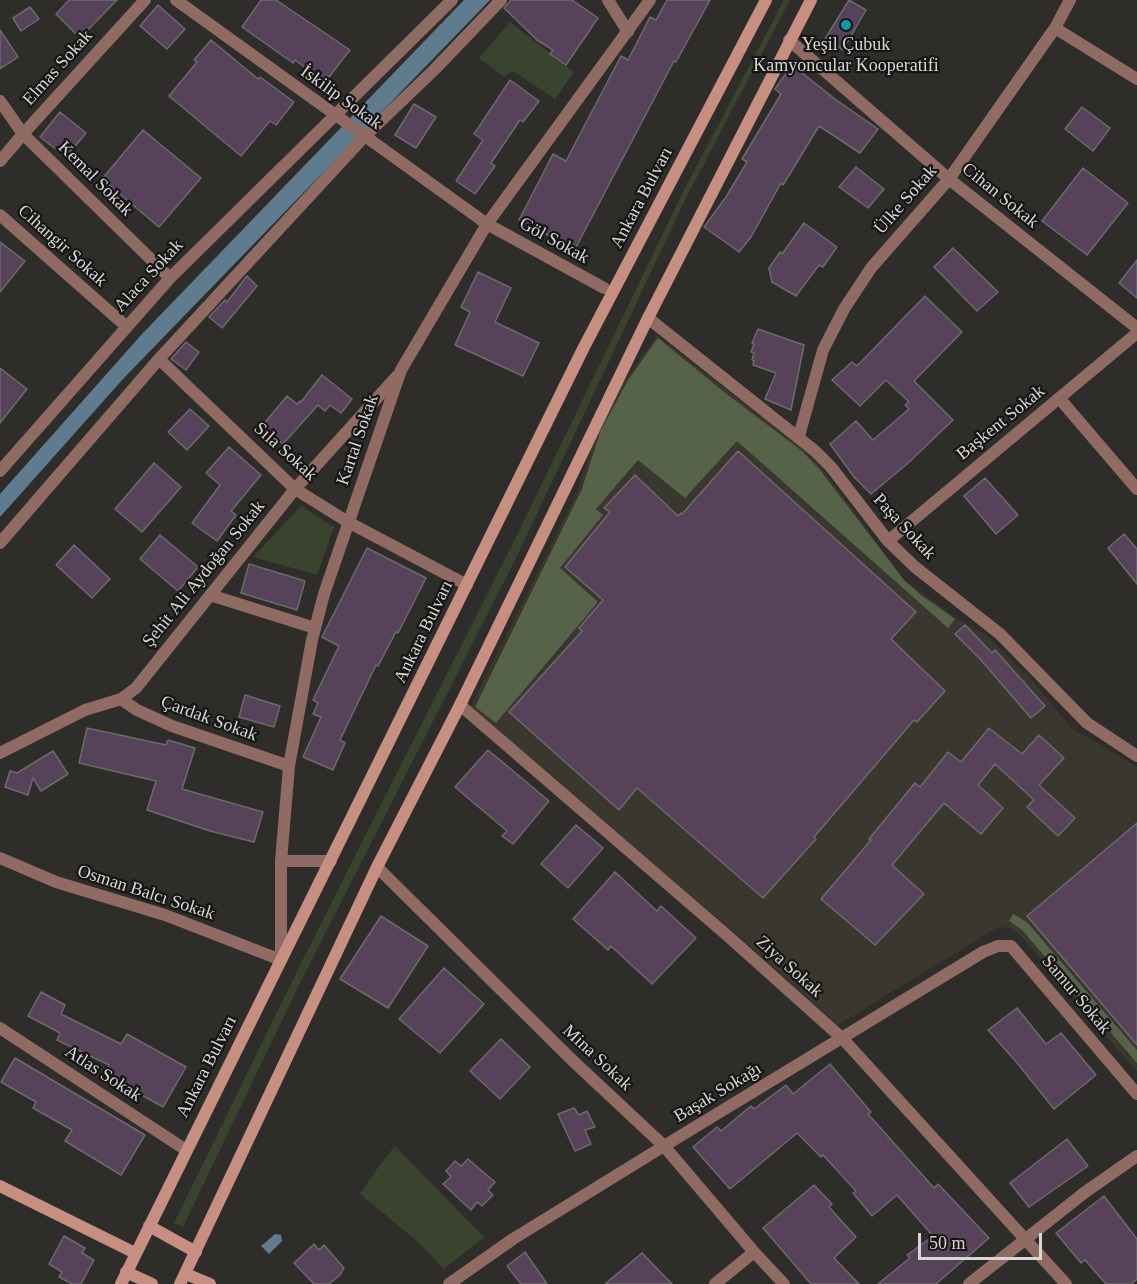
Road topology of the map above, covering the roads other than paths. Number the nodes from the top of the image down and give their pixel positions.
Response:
1 (145, 0) edge
2 (176, 0) edge
3 (452, 0) edge
4 (501, 0) edge
5 (608, 0) edge
6 (650, 0) edge
7 (766, 0) edge
8 (811, 0) edge
9 (1070, 0) edge
10 (1054, 28) junction
11 (628, 32) junction
12 (789, 40) junction
13 (1137, 79) edge
14 (0, 101) edge
15 (338, 119) junction
16 (23, 134) junction
17 (363, 136) junction
18 (0, 161) edge
19 (949, 179) junction
20 (0, 215) edge
21 (487, 224) junction
22 (170, 278) junction
23 (604, 288) dead end
24 (648, 318) junction
25 (127, 327) junction
26 (1137, 331) edge
27 (159, 359) junction
28 (401, 370) junction
29 (1059, 398) junction
30 (799, 436) junction
31 (0, 471) edge
32 (295, 489) junction
33 (1137, 489) edge
34 (348, 522) junction
35 (888, 541) junction
36 (0, 543) edge
37 (467, 585) junction
38 (210, 595) junction
39 (315, 628) junction
40 (121, 699) junction
41 (460, 705) junction
42 (0, 753) edge
43 (1137, 756) edge
44 (289, 766) junction
45 (0, 858) edge
46 (281, 861) junction
47 (331, 861) junction
48 (377, 867) junction
49 (1011, 946) joint
50 (281, 960) junction
51 (0, 1028) edge
52 (843, 1039) junction
53 (1137, 1094) edge
54 (664, 1146) junction
55 (186, 1150) junction
56 (1137, 1156) edge
57 (0, 1186) edge
58 (149, 1226) junction
59 (1024, 1239) junction
60 (196, 1252) junction
61 (754, 1252) junction
62 (135, 1253) junction
63 (126, 1272) junction
64 (183, 1279) edge
65 (121, 1284) edge
66 (152, 1284) edge
67 (210, 1284) edge
68 (449, 1284) edge
69 (715, 1284) edge
70 (784, 1284) edge
71 (969, 1284) edge
72 (1066, 1284) edge

1 - 16 street, Elmas Sokak
2 - 15 street, İskilip Sokak
3 - 15 street, Alaca Sokak
4 - 17 street
5 - 11 street
6 - 11 street, Kartal Sokak
7 - 37 main road, Ankara Bulvarı
8 - 12 main road
9 - 10 street, Ülke Sokak
10 - 13 street
10 - 19 street, Ülke Sokak
11 - 21 street, Kartal Sokak
12 - 19 street, Cihan Sokak
12 - 24 main road
14 - 16 street, Kemal Sokak
15 - 17 street, İskilip Sokak
15 - 22 street, Alaca Sokak
16 - 18 street, Elmas Sokak
16 - 22 street, Kemal Sokak
17 - 21 street, İskilip Sokak
17 - 27 street
19 - 26 street, Cihan Sokak
19 - 30 street, Ülke Sokak
20 - 25 street, Cihangir Sokak
21 - 23 street, Göl Sokak
21 - 28 street, Kartal Sokak
22 - 25 street, Alaca Sokak
24 - 30 street, Paşa Sokak
24 - 41 main road
25 - 31 street, Alaca Sokak
26 - 29 street, Başkent Sokak
27 - 32 street, Sıla Sokak
27 - 36 street
28 - 32 street, Şehit Ali Aydoğan Sokak
28 - 34 street, Kartal Sokak
29 - 33 street
29 - 35 street, Başkent Sokak
30 - 35 street, Paşa Sokak
32 - 34 street, Sıla Sokak
32 - 38 street, Şehit Ali Aydoğan Sokak
34 - 37 street, Sıla Sokak
34 - 39 street, Kartal Sokak
35 - 43 street, Paşa Sokak
37 - 47 main road, Ankara Bulvarı
38 - 39 street
38 - 40 street, Şehit Ali Aydoğan Sokak
39 - 44 street, Kartal Sokak
40 - 42 street, Şehit Ali Aydoğan Sokak
40 - 44 street, Çardak Sokak
41 - 48 main road
41 - 52 street, Ziya Sokak
44 - 46 street, Kartal Sokak
45 - 50 street, Osman Balcı Sokak
46 - 47 street
46 - 50 street, Kartal Sokak
47 - 50 main road, Ankara Bulvarı
48 - 54 street, Mina Sokak
48 - 60 main road
49 - 52 street, Başak Sokağı
49 - 53 street, Samur Sokak
50 - 55 main road, Ankara Bulvarı
51 - 55 street, Atlas Sokak
52 - 54 street, Başak Sokağı
52 - 59 street, Ziya Sokak
54 - 61 street, Mina Sokak
54 - 68 street, Başak Sokağı
55 - 58 main road, Ankara Bulvarı
56 - 59 street
57 - 62 main road
58 - 60 main road
58 - 62 main road, Ankara Bulvarı
59 - 71 street
59 - 72 street, Ziya Sokak
60 - 64 main road
61 - 69 street
61 - 70 street, Mina Sokak
62 - 63 main road, Ankara Bulvarı
63 - 65 main road, Ankara Bulvarı
63 - 66 main road
64 - 67 main road

